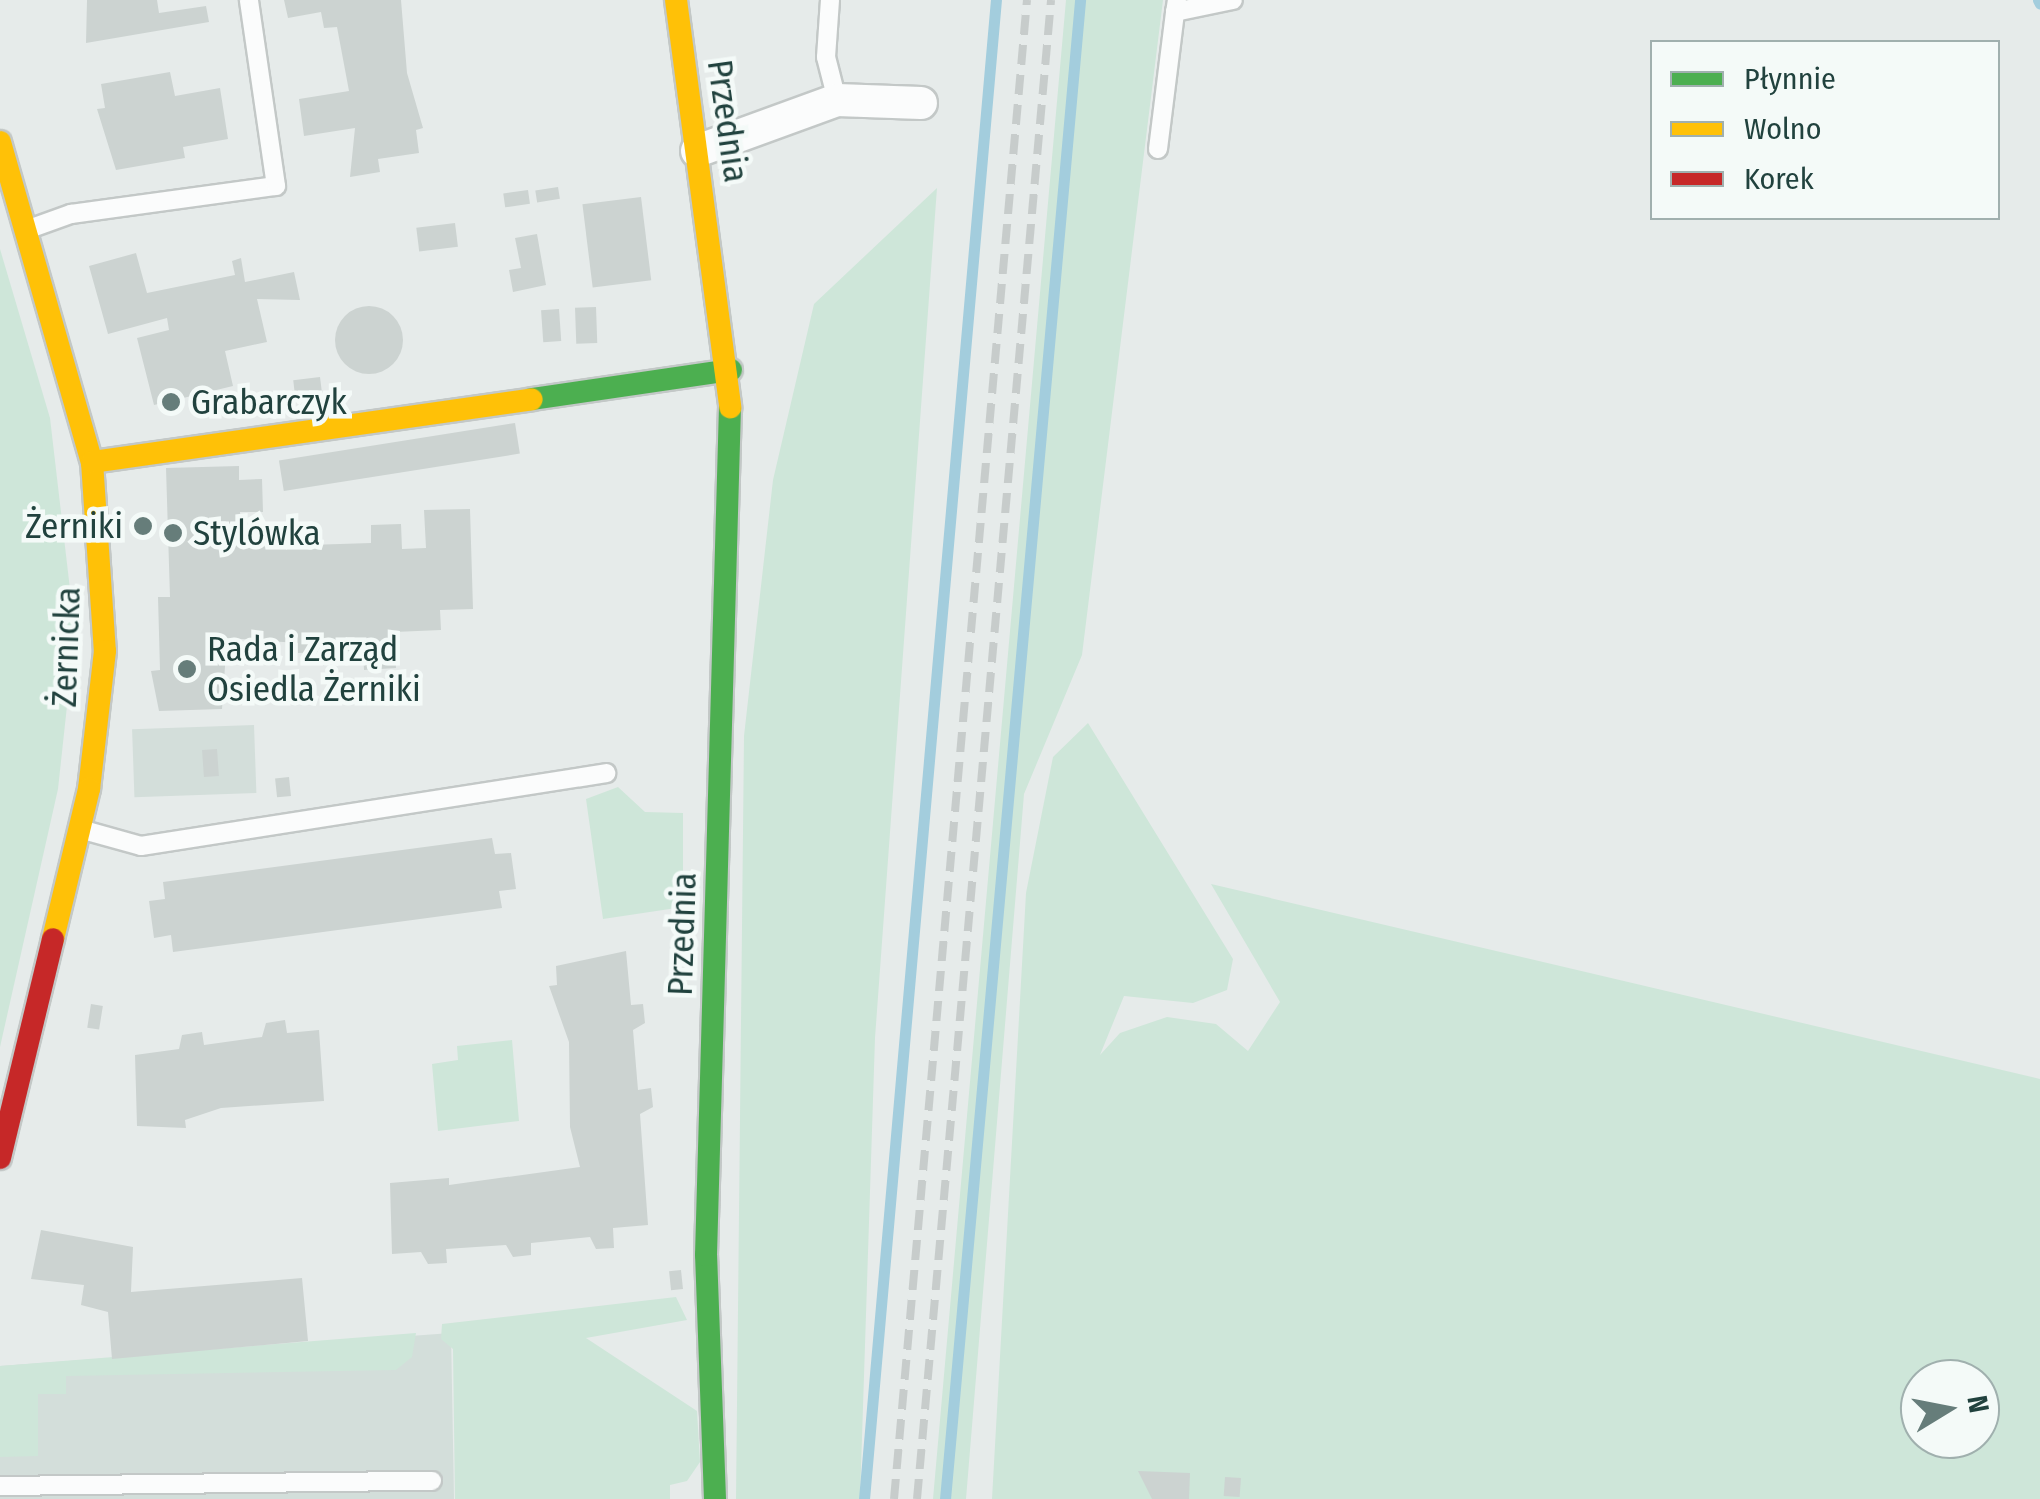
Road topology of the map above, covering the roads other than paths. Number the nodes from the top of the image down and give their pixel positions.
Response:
1 (249, 0) edge
2 (676, 0) edge
3 (830, 0) edge
4 (1233, 0) edge
5 (1176, 6) edge
6 (837, 100) junction
7 (922, 103) dead end
8 (0, 142) edge
9 (1158, 149) dead end
10 (696, 151) junction
11 (28, 230) junction
12 (731, 370) junction
13 (92, 462) junction
14 (606, 773) dead end
15 (80, 829) junction
16 (0, 1158) edge
17 (432, 1481) dead end
18 (0, 1486) edge
19 (715, 1499) edge

1 - 11 lane
2 - 10 street, Przednia
3 - 6 lane
4 - 5 lane
5 - 9 lane
6 - 7 street
6 - 10 street
8 - 11 street, Żernicka
10 - 12 street, Przednia
11 - 13 street, Żernicka
12 - 13 street
12 - 19 street, Przednia
13 - 15 street, Żernicka
14 - 15 lane
15 - 16 street, Żernicka
17 - 18 lane

